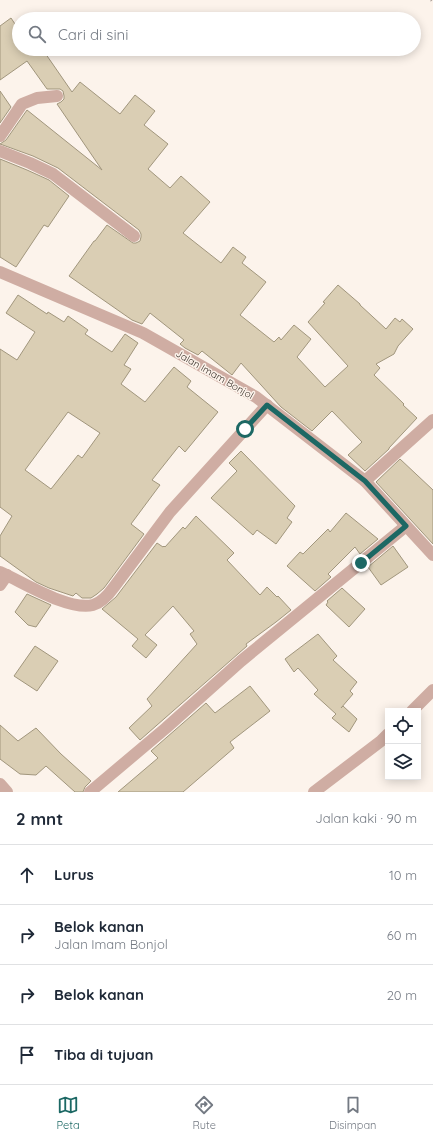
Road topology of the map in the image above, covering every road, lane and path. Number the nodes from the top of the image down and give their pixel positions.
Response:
1 (57, 96) dead end
2 (0, 136) edge
3 (0, 151) edge
4 (134, 236) dead end
5 (0, 272) edge
6 (267, 405) junction
7 (433, 420) edge
8 (365, 481) junction
9 (406, 526) junction
10 (433, 555) edge
11 (4, 573) edge
12 (0, 585) edge
13 (433, 690) edge
14 (415, 708) edge
15 (385, 737) edge
16 (0, 784) edge
17 (7, 792) edge
18 (90, 792) edge
19 (314, 792) edge

1 - 2 street
3 - 4 street
5 - 6 street, Jalan Imam Bonjol
6 - 8 street, Jalan Imam Bonjol
6 - 11 street
7 - 8 street
8 - 9 street, Jalan Imam Bonjol
9 - 10 street, Jalan Imam Bonjol
9 - 18 street
11 - 12 street
13 - 14 street
15 - 19 street
16 - 17 street

